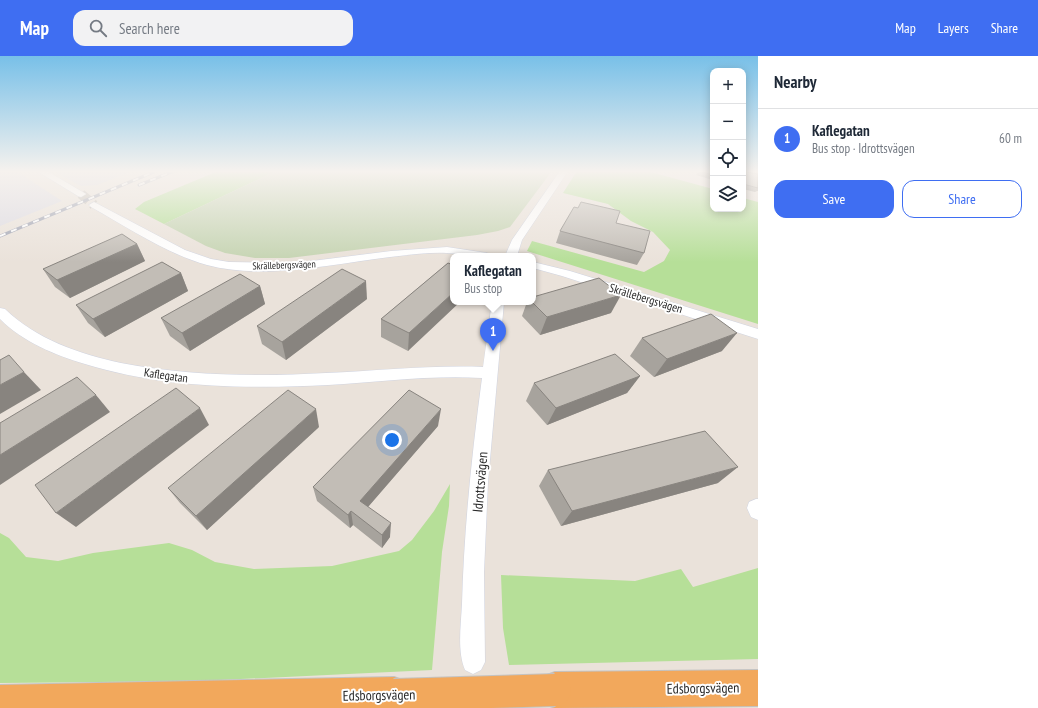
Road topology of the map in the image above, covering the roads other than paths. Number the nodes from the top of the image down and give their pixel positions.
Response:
1 (543, 201) edge
2 (94, 205) tunnel mouth
3 (467, 253) edge
4 (511, 253) edge
5 (536, 266) edge
6 (498, 305) edge
7 (0, 312) edge
8 (758, 334) edge
9 (490, 373) junction
10 (473, 662) dead end
11 (758, 688) edge
12 (0, 703) edge

1 - 4 street
2 - 3 street, Skrällebergsvägen
5 - 8 street, Skrällebergsvägen
6 - 9 street, Idrottsvägen
7 - 9 street, Kaflegatan
9 - 10 street, Idrottsvägen
11 - 12 highway, Edsborgsvägen, bridge

